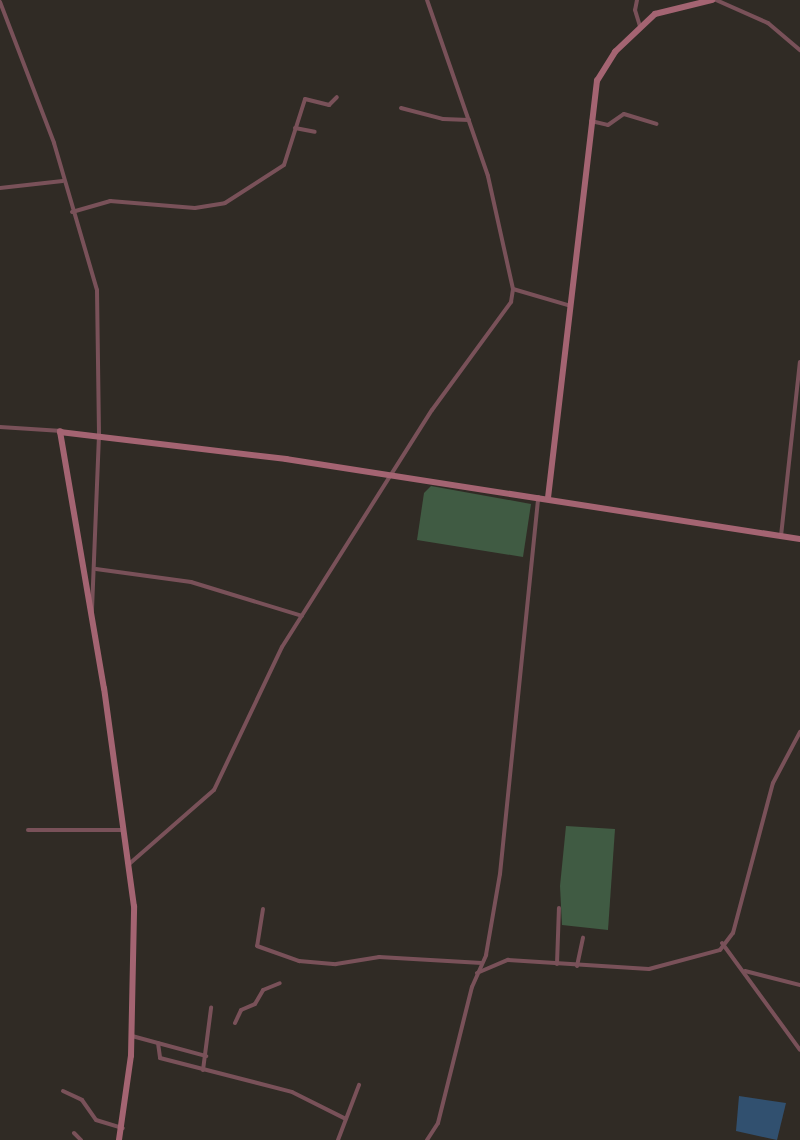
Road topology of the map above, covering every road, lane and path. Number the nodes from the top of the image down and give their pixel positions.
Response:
1 (427, 0) edge
2 (637, 0) edge
3 (712, 0) edge
4 (716, 0) edge
5 (0, 2) edge
6 (640, 26) junction
7 (800, 50) edge
8 (337, 97) dead end
9 (401, 108) dead end
10 (469, 120) junction
11 (591, 121) junction
12 (657, 124) dead end
13 (295, 128) junction
14 (315, 132) dead end
15 (63, 181) junction
16 (0, 188) edge
17 (72, 212) junction
18 (513, 289) junction
19 (571, 306) junction
20 (800, 362) edge
21 (0, 427) edge
22 (62, 431) junction
23 (99, 435) junction
24 (395, 475) junction
25 (538, 497) junction
26 (548, 498) junction
27 (781, 536) junction
28 (800, 539) edge
29 (96, 569) junction
30 (90, 615) junction
31 (302, 616) junction
32 (800, 732) edge
33 (28, 830) dead end
34 (124, 830) junction
35 (128, 865) junction
36 (559, 908) dead end
37 (263, 909) dead end
38 (583, 938) dead end
39 (722, 943) junction
40 (482, 963) junction
41 (557, 964) junction
42 (577, 966) junction
43 (743, 970) junction
44 (477, 973) junction
45 (280, 983) dead end
46 (800, 985) edge
47 (211, 1008) dead end
48 (235, 1023) dead end
49 (132, 1036) junction
50 (158, 1043) junction
51 (800, 1050) edge
52 (206, 1056) junction
53 (203, 1070) junction
54 (359, 1085) dead end
55 (63, 1091) dead end
56 (346, 1119) junction
57 (123, 1128) junction
58 (74, 1133) dead end
59 (80, 1140) edge
60 (119, 1140) edge
61 (338, 1140) edge
62 (427, 1140) edge

1 - 10 street
2 - 6 street
3 - 6 main road
4 - 7 street
5 - 15 street
6 - 11 main road
8 - 13 street
9 - 10 street
10 - 18 street
11 - 12 street
11 - 19 main road
13 - 14 street
13 - 17 street
15 - 16 street
15 - 17 street
17 - 23 street
18 - 19 street
18 - 24 street
19 - 26 main road
20 - 27 street
21 - 22 street
22 - 23 main road
22 - 30 main road
23 - 24 main road
23 - 29 street
24 - 25 main road
24 - 31 street
25 - 26 main road
25 - 40 street
26 - 27 main road
27 - 28 main road
29 - 30 street
29 - 31 street
30 - 34 main road
31 - 35 street
32 - 39 street
33 - 34 street
34 - 35 main road
35 - 49 main road
36 - 41 street
37 - 40 street
38 - 42 street
39 - 42 street
39 - 43 street
40 - 44 street
41 - 42 street
41 - 44 street
43 - 46 street
43 - 51 street
44 - 62 street
45 - 48 street
47 - 52 street
49 - 50 street
49 - 57 main road
50 - 52 street
50 - 53 street
52 - 53 street
53 - 56 street
54 - 56 street
55 - 57 street
56 - 61 street
57 - 60 main road
58 - 59 street

